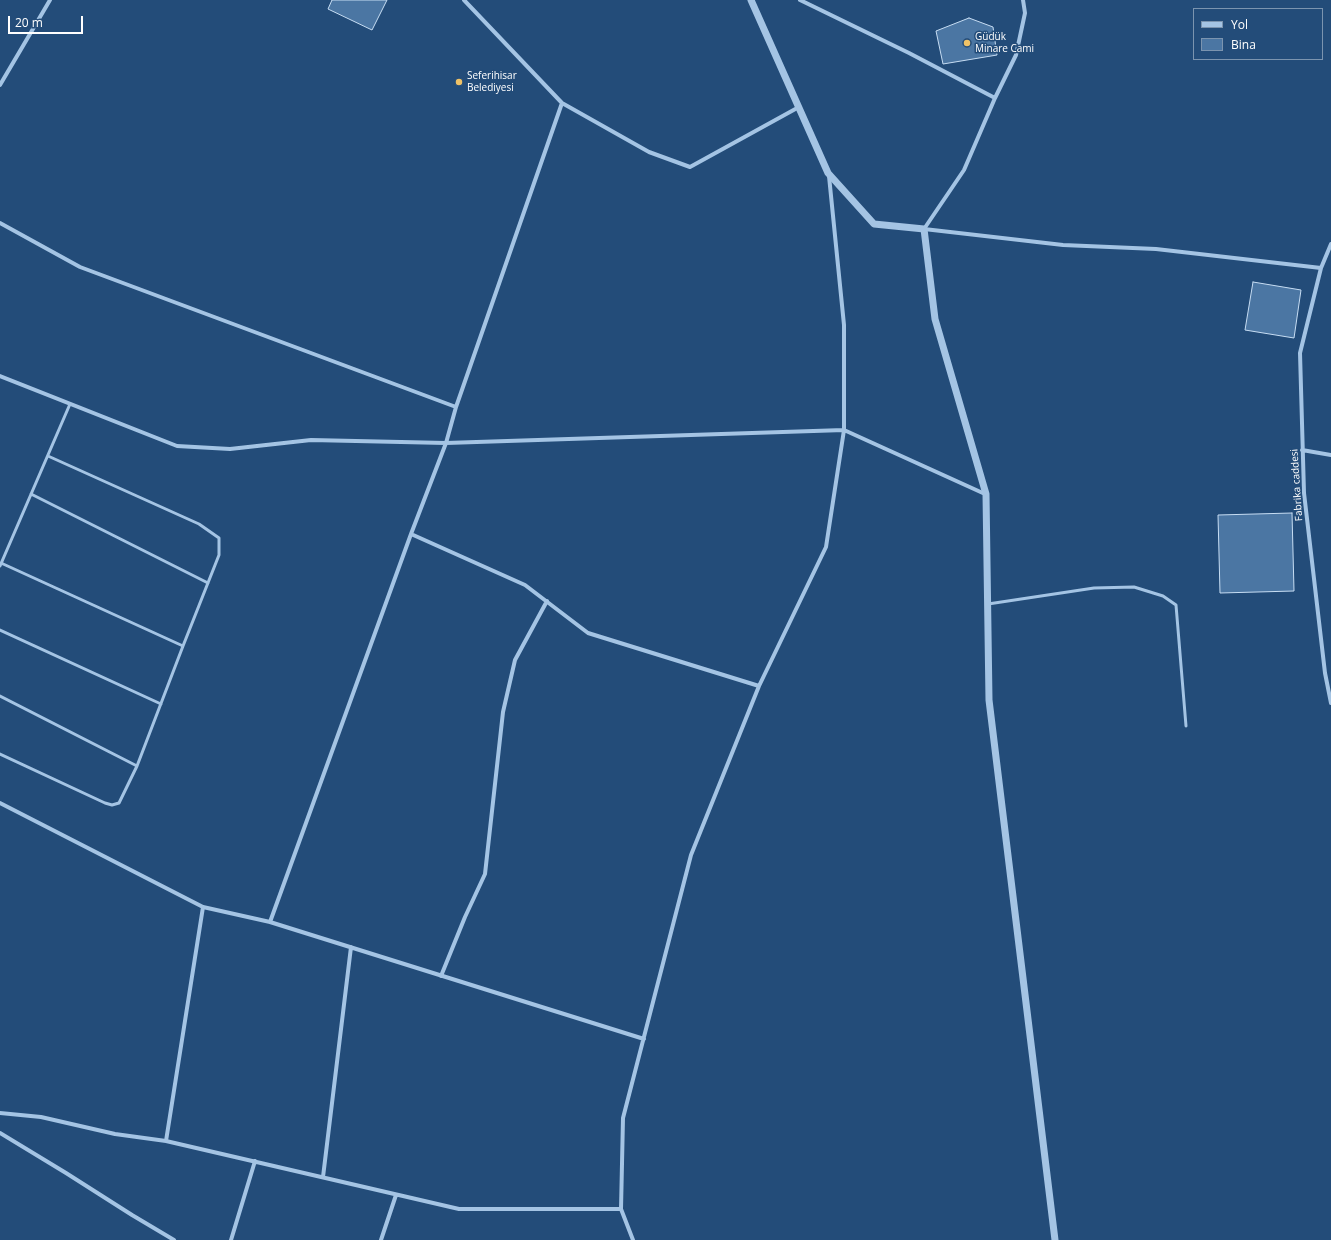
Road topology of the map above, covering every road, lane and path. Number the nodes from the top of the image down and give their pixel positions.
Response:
1 (50, 0) edge
2 (464, 0) edge
3 (751, 0) edge
4 (800, 0) edge
5 (1023, 0) edge
6 (0, 85) edge
7 (996, 98) junction
8 (562, 103) junction
9 (799, 107) junction
10 (828, 173) junction
11 (0, 223) edge
12 (924, 229) junction
13 (1331, 244) edge
14 (1321, 268) junction
15 (0, 376) edge
16 (70, 404) junction
17 (456, 407) junction
18 (844, 430) junction
19 (446, 443) junction
20 (1302, 450) junction
21 (1331, 455) edge
22 (48, 456) junction
23 (31, 494) junction
24 (986, 494) junction
25 (411, 534) junction
26 (1, 564) edge
27 (208, 583) junction
28 (547, 601) junction
29 (988, 604) junction
30 (0, 630) edge
31 (183, 646) junction
32 (759, 686) junction
33 (0, 696) edge
34 (1331, 703) edge
35 (161, 704) junction
36 (1186, 726) dead end
37 (0, 754) edge
38 (137, 766) junction
39 (0, 803) edge
40 (204, 907) junction
41 (270, 922) junction
42 (351, 947) junction
43 (441, 976) junction
44 (644, 1039) junction
45 (0, 1113) edge
46 (0, 1133) edge
47 (166, 1141) junction
48 (255, 1161) junction
49 (323, 1177) junction
50 (396, 1194) junction
51 (621, 1209) junction
52 (174, 1240) edge
53 (231, 1240) edge
54 (381, 1240) edge
55 (633, 1240) edge
56 (1055, 1240) edge

1 - 6 street
2 - 8 street
3 - 9 street
4 - 7 street
5 - 7 street
7 - 12 street
8 - 9 street
8 - 17 street
9 - 10 street
10 - 12 street
10 - 18 street
11 - 17 street
12 - 14 street
12 - 24 street
13 - 14 street, Fabrika caddesi
14 - 20 street, Fabrika caddesi
15 - 16 street
16 - 19 street
16 - 22 lane
17 - 19 street
18 - 19 street
18 - 24 street
18 - 32 street
19 - 25 street
20 - 21 street
20 - 34 street, Fabrika caddesi
22 - 23 lane
22 - 27 lane
23 - 26 lane
23 - 27 lane
24 - 29 street
25 - 28 street
25 - 41 street
26 - 31 lane
27 - 31 lane
28 - 32 street
28 - 43 street
29 - 36 lane
29 - 56 street
30 - 35 lane
31 - 35 lane
32 - 44 street
33 - 38 lane
35 - 38 lane
37 - 38 lane
39 - 40 street
40 - 41 street
40 - 47 street
41 - 42 street
42 - 43 street
42 - 49 street
43 - 44 street
44 - 51 street
45 - 47 street
46 - 52 street
47 - 48 street
48 - 49 street
48 - 53 street
49 - 50 street
50 - 51 street
50 - 54 street
51 - 55 street

